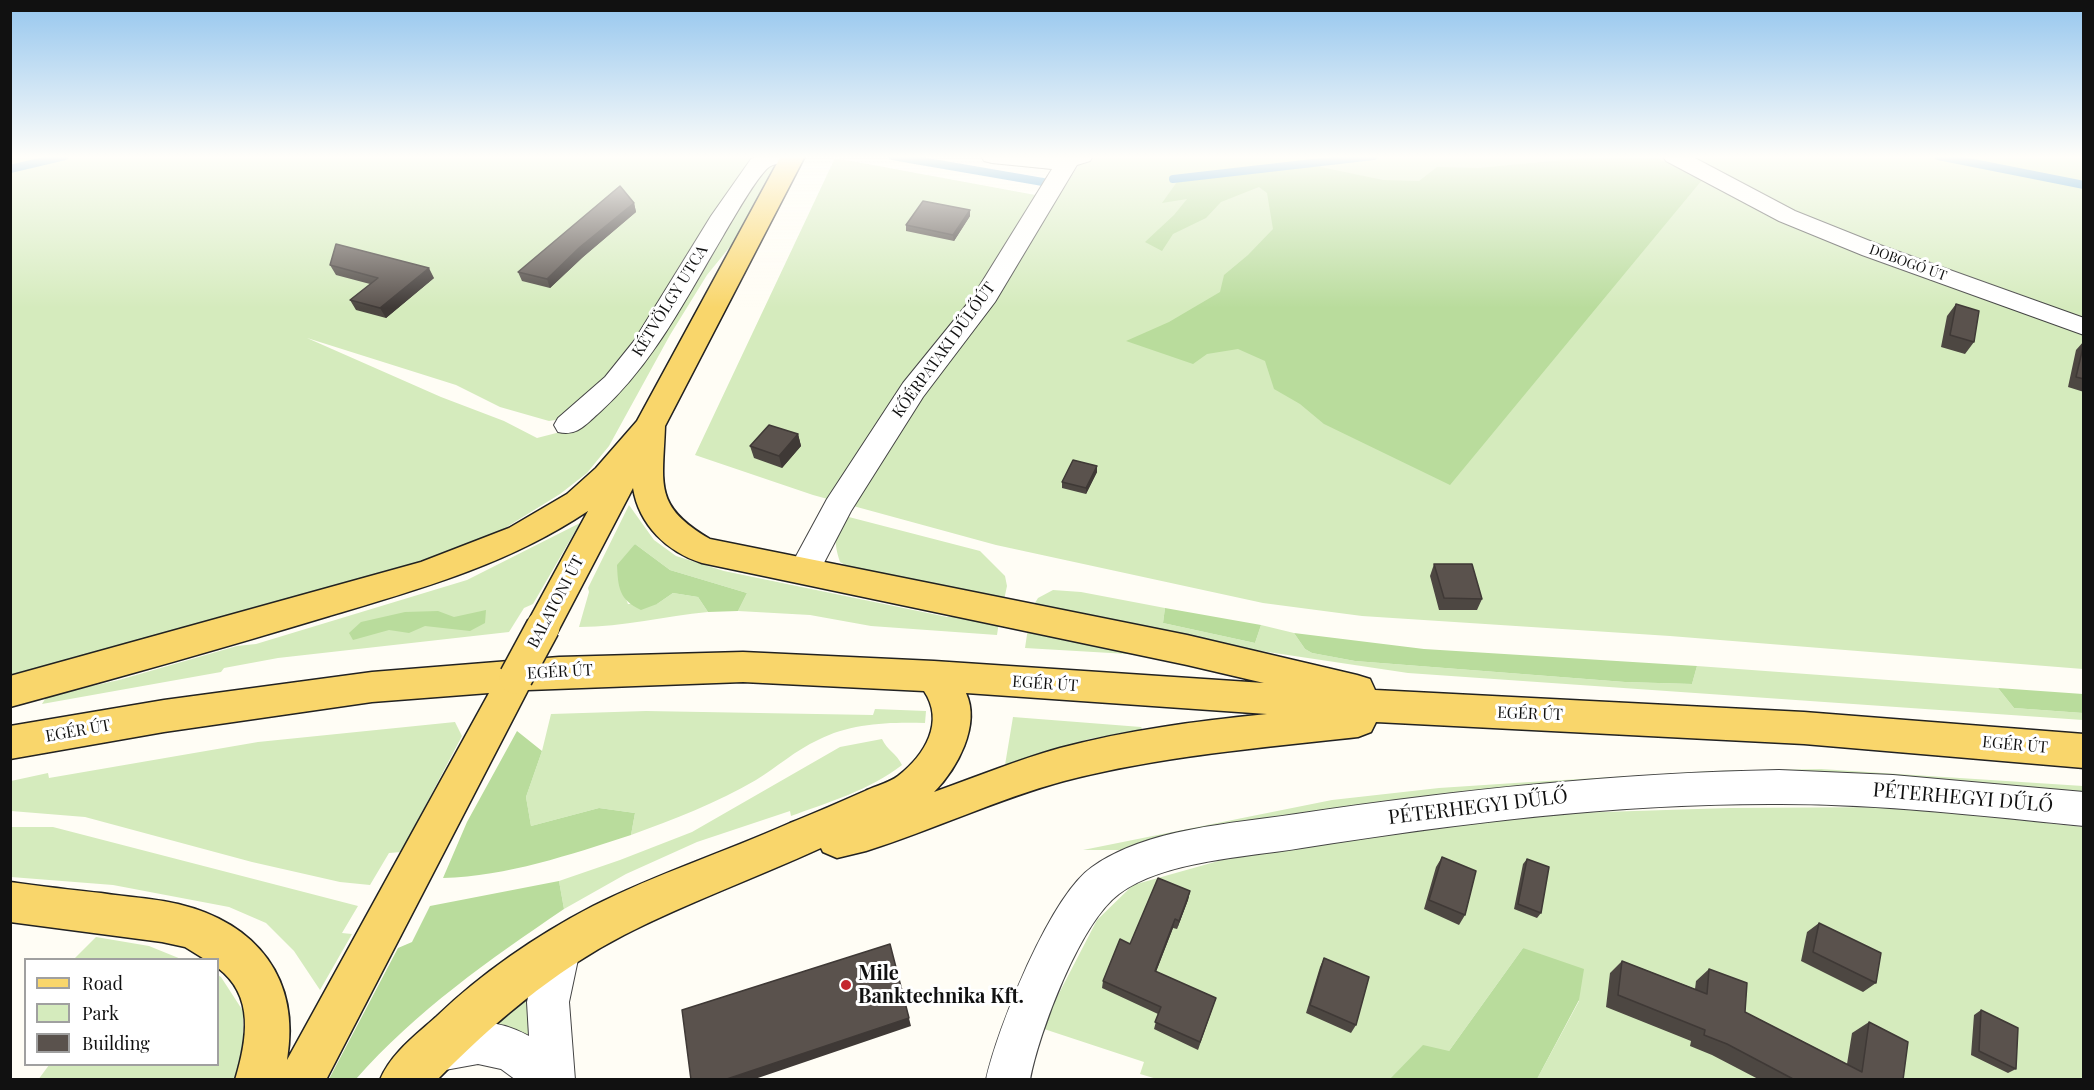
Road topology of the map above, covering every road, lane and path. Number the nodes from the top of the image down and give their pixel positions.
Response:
1 (729, 207) edge
2 (766, 207) edge
3 (1044, 207) edge
4 (1770, 207) edge
5 (2084, 327) edge
6 (568, 425) dead end
7 (650, 426) junction
8 (804, 571) junction
9 (934, 676) junction
10 (10, 692) edge
11 (1446, 711) junction
12 (17, 745) edge
13 (2084, 751) edge
14 (2084, 809) edge
15 (765, 854) junction
16 (10, 902) edge
17 (560, 950) junction
18 (418, 1065) edge
19 (552, 1079) edge
20 (258, 1080) edge
21 (301, 1080) edge
22 (1008, 1080) edge

1 - 6 street, KÉTVÖLGY UTCA
2 - 7 main road, BALATONI ÚT
3 - 8 street, KŐÉRPATAKI DŰLŐÚT
4 - 5 street, DOBOGÓ ÚT
7 - 8 main road
7 - 10 main road
7 - 21 main road, BALATONI ÚT, bridge
8 - 11 main road
9 - 11 main road, EGÉR ÚT
9 - 12 main road, EGÉR ÚT
9 - 15 main road
11 - 13 main road, EGÉR ÚT
11 - 15 main road
14 - 22 street, PÉTERHEGYI DŰLŐ
15 - 17 main road
16 - 20 main road
17 - 18 main road
17 - 19 street
18 - 19 street

